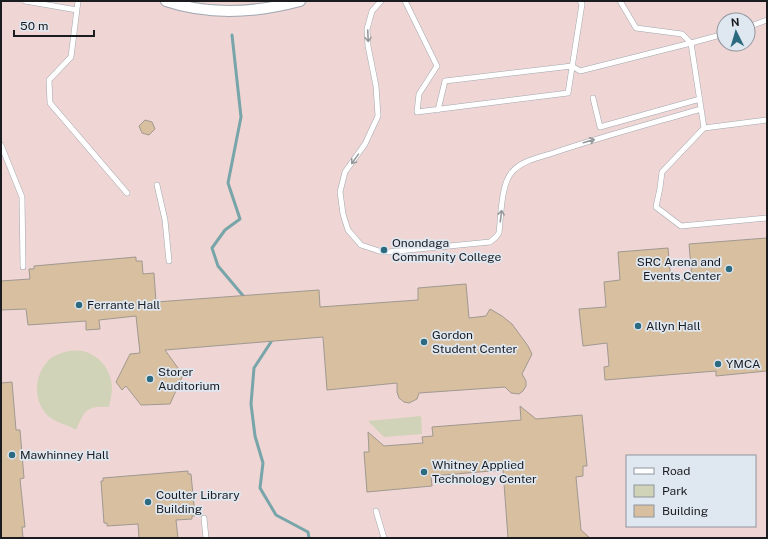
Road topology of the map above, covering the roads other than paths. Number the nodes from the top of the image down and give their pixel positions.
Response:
1 (25, 1) edge
2 (78, 1) edge
3 (166, 1) edge
4 (300, 1) edge
5 (381, 1) edge
6 (405, 1) edge
7 (580, 1) edge
8 (620, 1) edge
9 (77, 10) junction
10 (767, 20) edge
11 (756, 24) edge
12 (716, 36) edge
13 (691, 43) junction
14 (572, 66) junction
15 (593, 98) dead end
16 (700, 99) junction
17 (701, 109) junction
18 (438, 110) junction
19 (767, 120) edge
20 (704, 128) junction
21 (1, 145) edge
22 (157, 185) dead end
23 (127, 193) dead end
24 (767, 218) edge
25 (170, 261) dead end
26 (23, 267) dead end
27 (376, 511) dead end
28 (204, 518) dead end
29 (206, 538) edge
30 (384, 538) edge

1 - 9 lane
2 - 9 lane
3 - 4 street
5 -> 17 lane
6 - 18 lane
7 - 14 lane
8 - 13 lane
9 - 23 lane
10 - 11 lane
12 - 13 lane
13 - 14 lane
13 - 16 lane
14 - 18 lane
14 - 18 lane
15 - 16 lane
16 - 17 lane
17 - 20 lane
19 - 20 lane
20 - 24 lane
21 - 26 lane
22 - 25 lane
27 - 30 lane
28 - 29 lane

